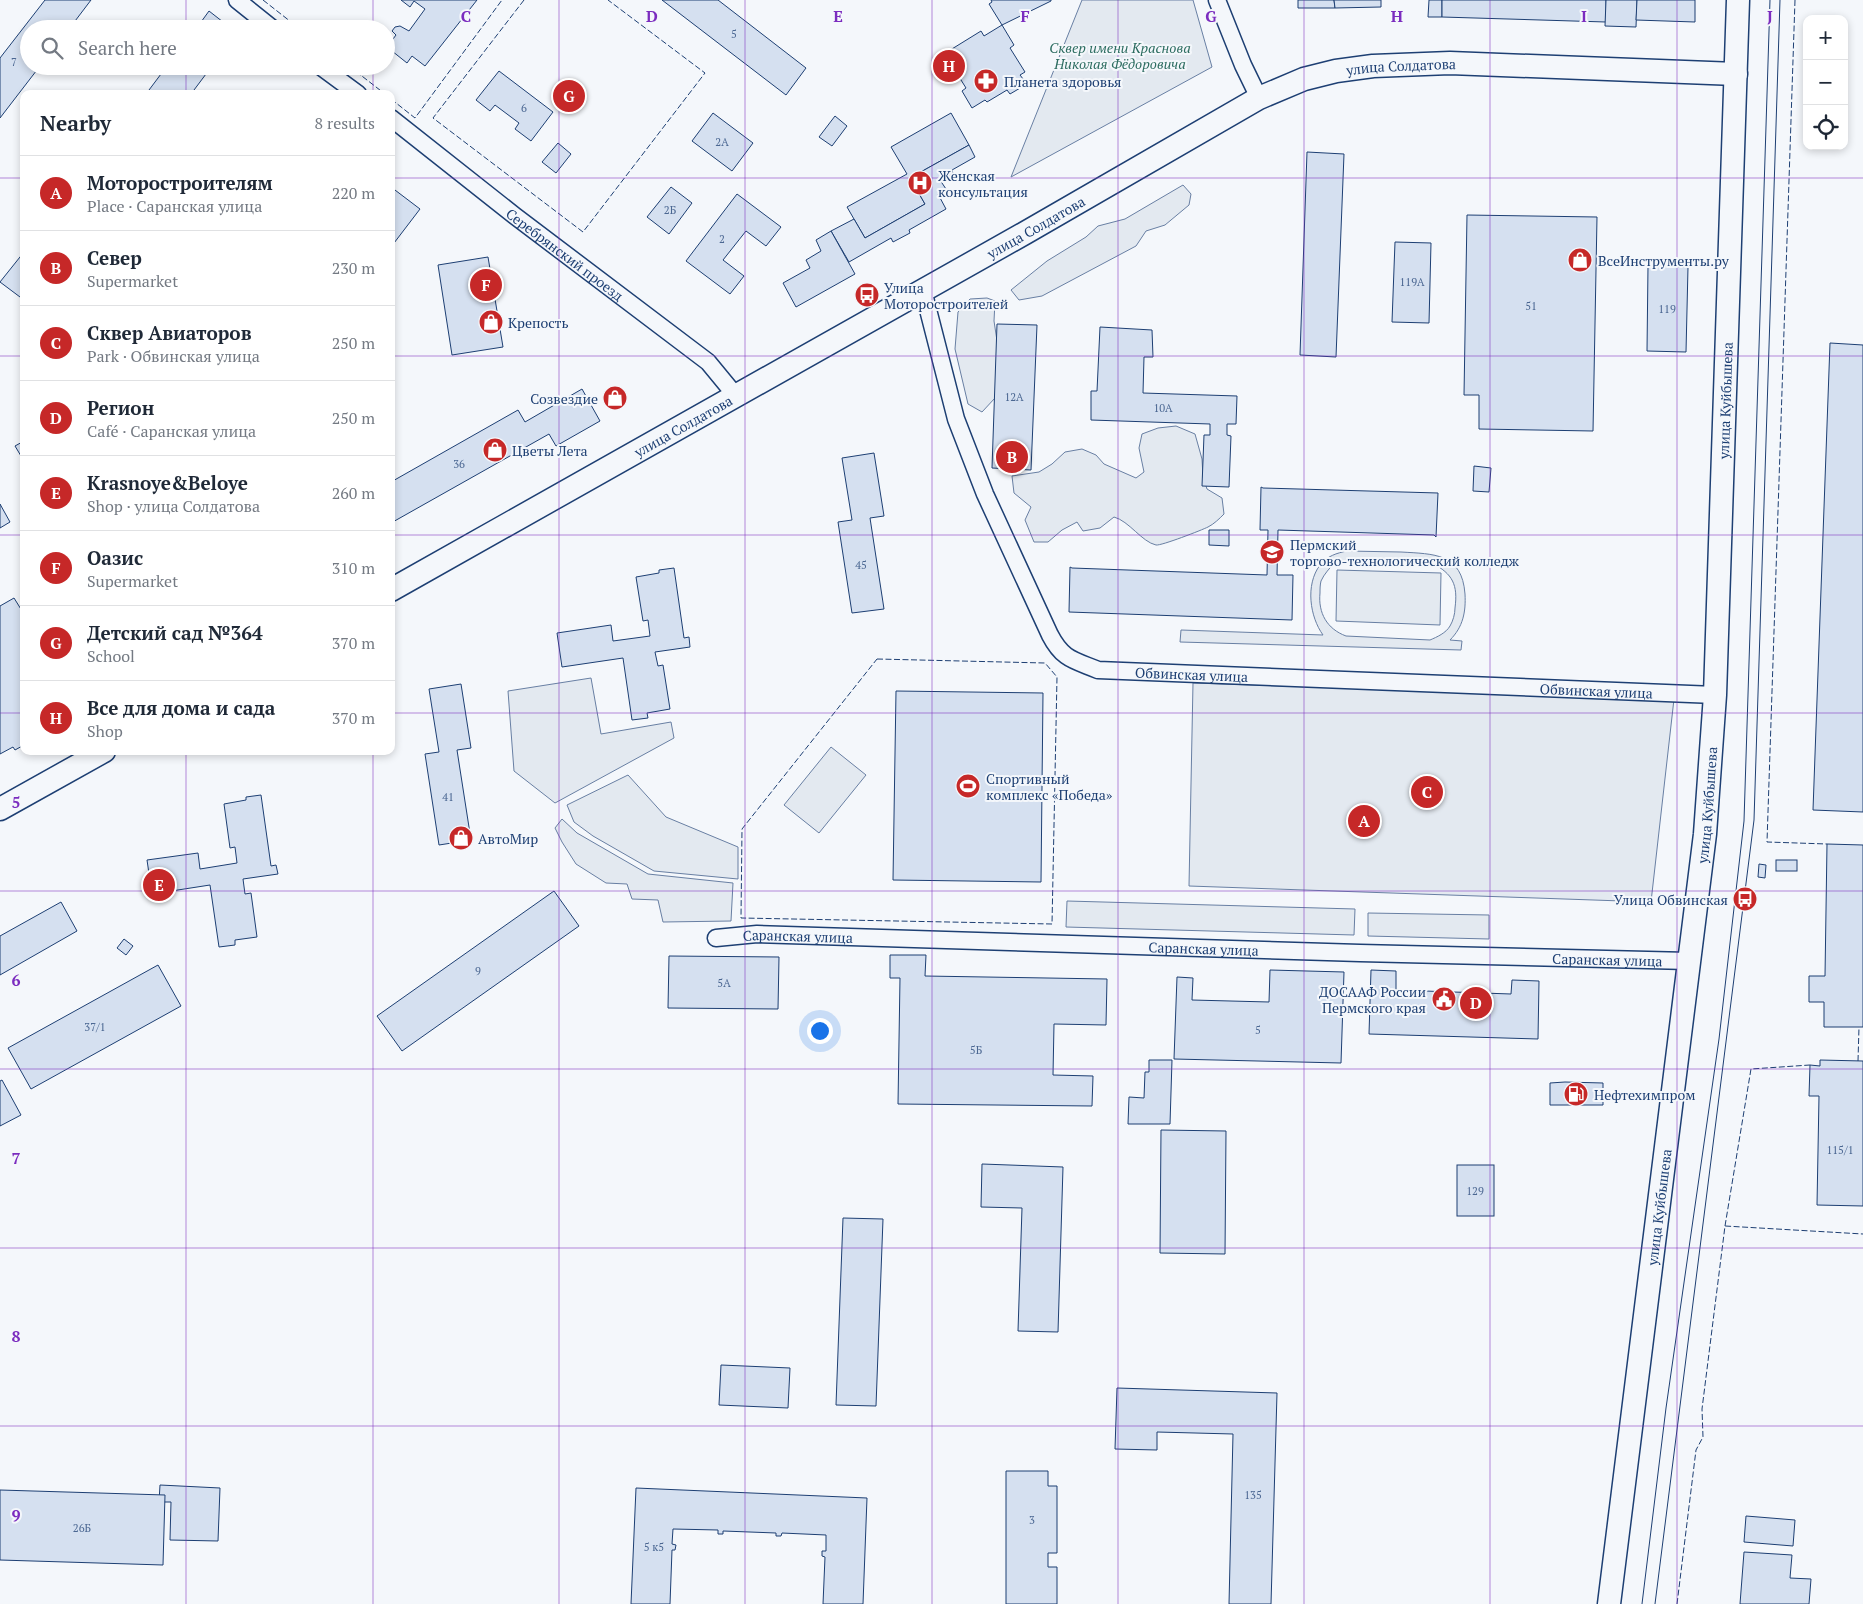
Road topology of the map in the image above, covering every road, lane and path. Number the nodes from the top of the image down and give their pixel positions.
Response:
1 (237, 0) edge
2 (1217, 0) edge
3 (1738, 0) edge
4 (262, 20) edge
5 (1736, 74) junction
6 (332, 75) edge
7 (353, 90) edge
8 (1260, 98) junction
9 (395, 121) edge
10 (923, 290) junction
11 (736, 396) junction
12 (395, 588) edge
13 (1715, 695) junction
14 (97, 755) edge
15 (0, 809) edge
16 (716, 938) dead end
17 (1689, 961) junction
18 (1609, 1604) edge

1 - 4 street
2 - 8 street
3 - 5 main road, улица Куйбышева
5 - 8 main road, улица Солдатова
5 - 13 main road, улица Куйбышева
6 - 7 street
8 - 10 main road, улица Солдатова
9 - 11 street, Серебрянский проезд
10 - 11 main road, улица Солдатова
10 - 13 street, Обвинская улица
11 - 12 main road, улица Солдатова
13 - 17 main road, улица Куйбышева
14 - 15 main road
16 - 17 street, Саранская улица
17 - 18 main road, улица Куйбышева

